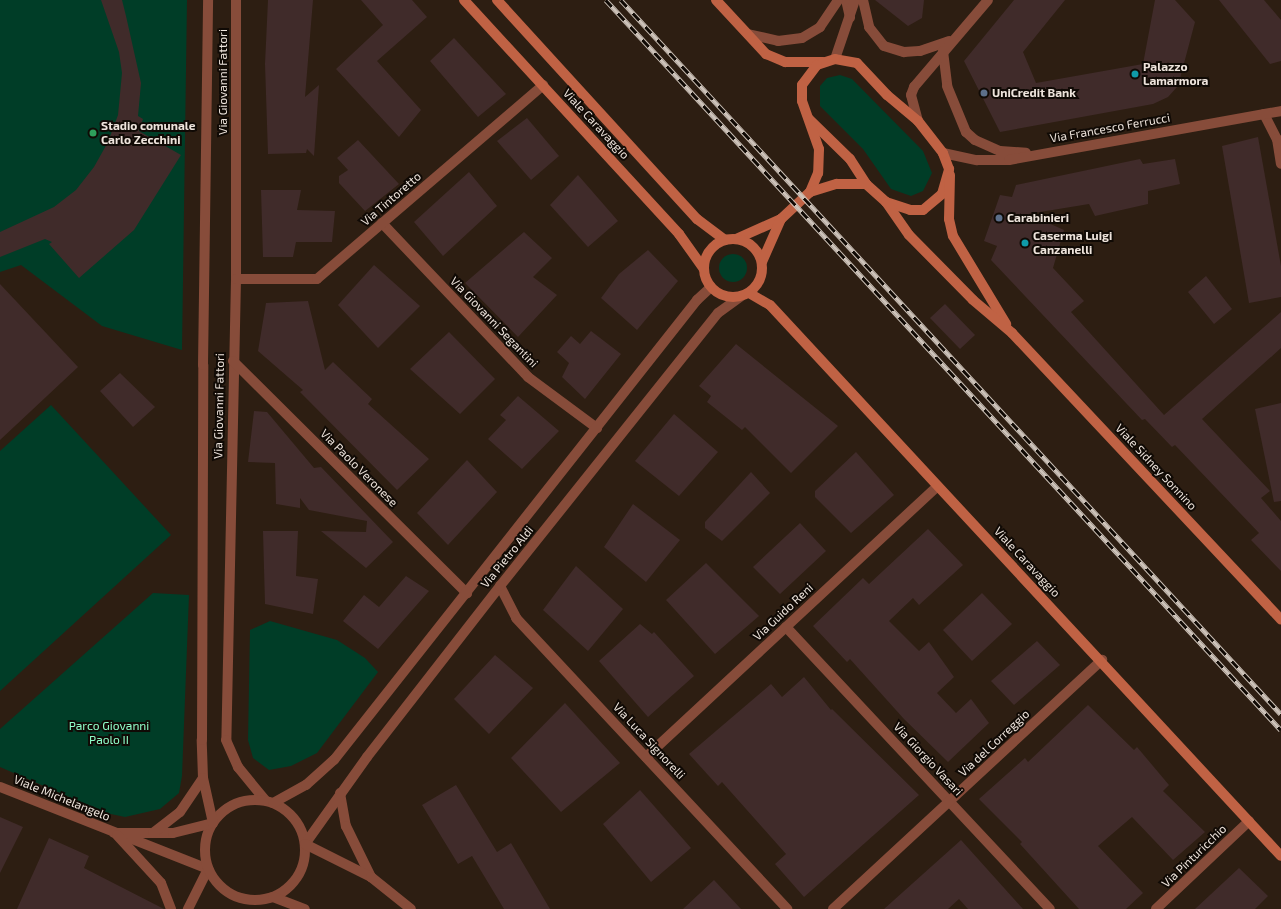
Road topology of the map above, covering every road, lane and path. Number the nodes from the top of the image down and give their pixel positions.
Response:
1 (208, 0) edge
2 (236, 0) edge
3 (464, 0) edge
4 (497, 0) edge
5 (716, 0) edge
6 (838, 0) edge
7 (846, 0) edge
8 (855, 0) edge
9 (863, 0) edge
10 (988, 0) edge
11 (850, 20) junction
12 (748, 34) junction
13 (953, 40) junction
14 (943, 51) junction
15 (830, 60) junction
16 (543, 85) junction
17 (1281, 111) edge
18 (1264, 114) junction
19 (809, 119) junction
20 (918, 120) junction
21 (943, 153) junction
22 (1042, 154) junction
23 (1281, 164) edge
24 (949, 169) junction
25 (866, 184) junction
26 (810, 192) junction
27 (886, 202) junction
28 (781, 219) junction
29 (382, 223) junction
30 (736, 239) junction
31 (725, 240) junction
32 (762, 262) junction
33 (704, 269) junction
34 (236, 279) junction
35 (711, 287) junction
36 (745, 294) junction
37 (1012, 333) junction
38 (233, 361) junction
39 (597, 428) junction
40 (938, 486) junction
41 (500, 586) junction
42 (467, 593) junction
43 (1281, 619) edge
44 (786, 627) junction
45 (1102, 660) junction
46 (646, 758) junction
47 (203, 778) junction
48 (0, 788) edge
49 (340, 793) junction
50 (269, 801) junction
51 (949, 801) junction
52 (1249, 821) junction
53 (212, 823) junction
54 (114, 833) junction
55 (151, 834) junction
56 (305, 844) junction
57 (1281, 856) edge
58 (208, 869) junction
59 (371, 877) junction
60 (270, 898) junction
61 (171, 909) edge
62 (188, 909) edge
63 (253, 909) edge
64 (305, 909) edge
65 (411, 909) edge
66 (786, 909) edge
67 (833, 909) edge
68 (1050, 909) edge
69 (1156, 909) edge

1 - 47 street, Via Giovanni Fattori
2 - 34 street, Via Giovanni Fattori
3 - 16 street, Viale Caravaggio
4 - 31 street, Viale Caravaggio
5 - 12 street
6 - 12 street
7 - 11 street
8 - 11 street
9 - 13 street
10 - 13 street
11 - 15 street
12 - 15 street
13 - 14 street
14 - 20 street
14 - 22 street
15 - 19 street
15 - 20 street, Viale Sidney Sonnino
16 - 29 street, Via Tintoretto
16 - 33 street, Viale Caravaggio
17 - 18 street, Via Francesco Ferrucci
18 - 22 street, Via Francesco Ferrucci
18 - 23 street
19 - 25 street
19 - 26 street
20 - 21 street, Viale Sidney Sonnino
21 - 22 street, Via Francesco Ferrucci
21 - 24 street, Viale Sidney Sonnino
24 - 27 street
24 - 37 street, Viale Sidney Sonnino
25 - 26 street
25 - 27 street
26 - 28 street
27 - 37 street, Viale Sidney Sonnino
28 - 30 street
28 - 32 street
29 - 34 street, Via Tintoretto
29 - 39 street, Via Giovanni Segantini
30 - 31 street
30 - 32 street
31 - 33 street
32 - 36 street
33 - 35 street, Viale Caravaggio
34 - 38 street, Via Giovanni Fattori
35 - 36 street, Viale Caravaggio
35 - 39 street, Via Pietro Aldi
36 - 40 street, Viale Caravaggio
36 - 41 street, Via Pietro Aldi
37 - 43 street, Viale Sidney Sonnino
38 - 42 street, Via Paolo Veronese
38 - 50 street, Via Giovanni Fattori
39 - 42 street, Via Pietro Aldi
40 - 44 street, Via Guido Reni
40 - 45 street, Viale Caravaggio
41 - 46 street, Via Luca Signorelli
41 - 49 street, Via Pietro Aldi
42 - 50 street, Via Pietro Aldi
44 - 46 street, Via Guido Reni
44 - 51 street, Via Giorgio Vasari
45 - 51 street, Via del Correggio
45 - 52 street, Viale Caravaggio
46 - 66 street, Via Luca Signorelli
47 - 53 street, Via Giovanni Fattori
47 - 55 street
48 - 54 street, Viale Michelangelo
49 - 56 street, Via Pietro Aldi
49 - 59 street
50 - 53 street
50 - 56 street
51 - 67 street, Via del Correggio
51 - 68 street, Via Giorgio Vasari
52 - 57 street, Viale Caravaggio
52 - 69 street, Via Pinturicchio
53 - 55 street, Viale Michelangelo
53 - 58 street
54 - 55 street, Viale Michelangelo
54 - 58 street, Viale Michelangelo
54 - 61 street, Viale Michelangelo
56 - 59 street
56 - 60 street
58 - 60 street
58 - 62 street
59 - 65 street
60 - 63 street
60 - 64 street

